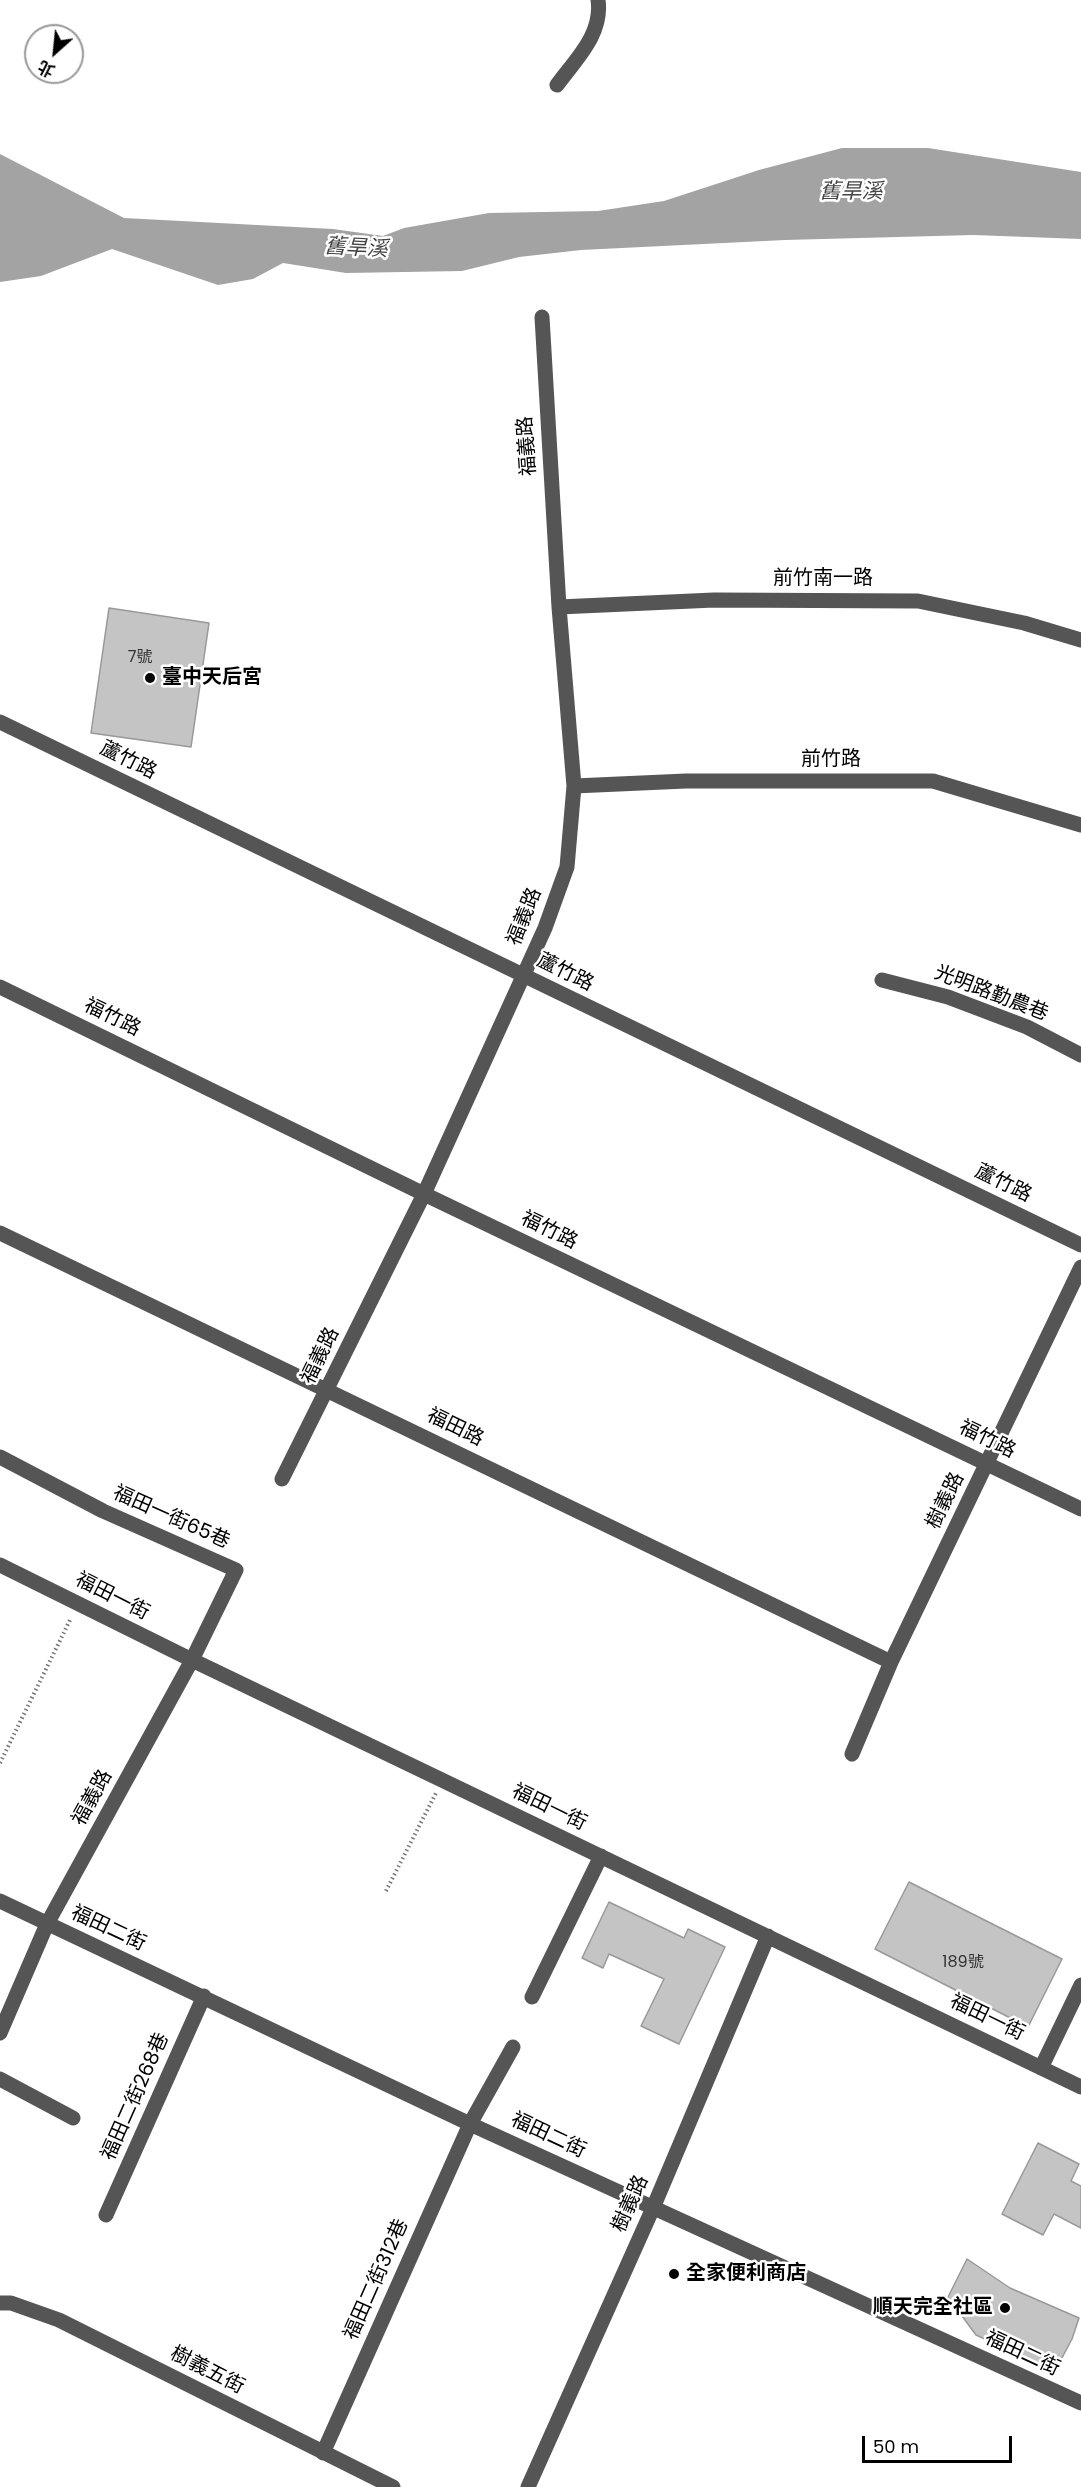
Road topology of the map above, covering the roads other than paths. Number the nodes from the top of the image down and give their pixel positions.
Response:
1 (598, 0) edge
2 (557, 85) dead end
3 (542, 317) dead end
4 (559, 607) junction
5 (1081, 640) edge
6 (0, 722) edge
7 (574, 786) junction
8 (1081, 825) edge
9 (524, 976) junction
10 (882, 980) dead end
11 (0, 987) edge
12 (1081, 1055) edge
13 (424, 1194) junction
14 (0, 1233) edge
15 (1081, 1245) edge
16 (1081, 1267) edge
17 (327, 1390) junction
18 (0, 1457) edge
19 (987, 1464) junction
20 (282, 1479) dead end
21 (1081, 1509) edge
22 (0, 1564) edge
23 (192, 1660) junction
24 (891, 1662) junction
25 (852, 1754) dead end
26 (601, 1856) junction
27 (0, 1901) edge
28 (47, 1924) junction
29 (768, 1936) junction
30 (1081, 1985) edge
31 (204, 1996) junction
32 (532, 1997) dead end
33 (0, 2033) edge
34 (513, 2048) dead end
35 (1041, 2068) junction
36 (0, 2079) edge
37 (1081, 2087) edge
38 (73, 2118) dead end
39 (470, 2124) junction
40 (653, 2208) junction
41 (106, 2215) dead end
42 (0, 2303) edge
43 (1081, 2403) edge
44 (323, 2453) junction
45 (393, 2487) edge
46 (528, 2487) edge

1 - 2 street
3 - 4 street, 福義路
4 - 5 street, 前竹南一路
4 - 7 street, 福義路
6 - 9 street, 蘆竹路
7 - 8 street, 前竹路
7 - 9 street, 福義路
9 - 13 street, 福義路
9 - 15 street, 蘆竹路
10 - 12 street, 光明路勤農巷
11 - 13 street, 福竹路
13 - 17 street, 福義路
13 - 19 street, 福竹路
14 - 17 street, 福田路
16 - 19 street, 樹義路
17 - 20 street, 福義路
17 - 24 street, 福田路
18 - 23 street, 福田一街65巷
19 - 21 street, 福竹路
19 - 24 street, 樹義路
22 - 23 street, 福田一街
23 - 26 street, 福田一街
23 - 28 street, 福義路
24 - 25 street, 樹義路
26 - 29 street, 福田一街
26 - 32 street
27 - 28 street, 福田二街
28 - 31 street, 福田二街
28 - 33 street, 福義路
29 - 35 street, 福田一街
29 - 40 street, 樹義路
30 - 35 street
31 - 39 street, 福田二街
31 - 41 street, 福田二街268巷
34 - 39 street, 福田二街312巷
35 - 37 street, 福田一街
36 - 38 street
39 - 40 street, 福田二街
39 - 44 street, 福田二街312巷
40 - 43 street, 福田二街
40 - 46 street, 樹義路
42 - 44 street, 樹義五街
44 - 45 street, 樹義五街

